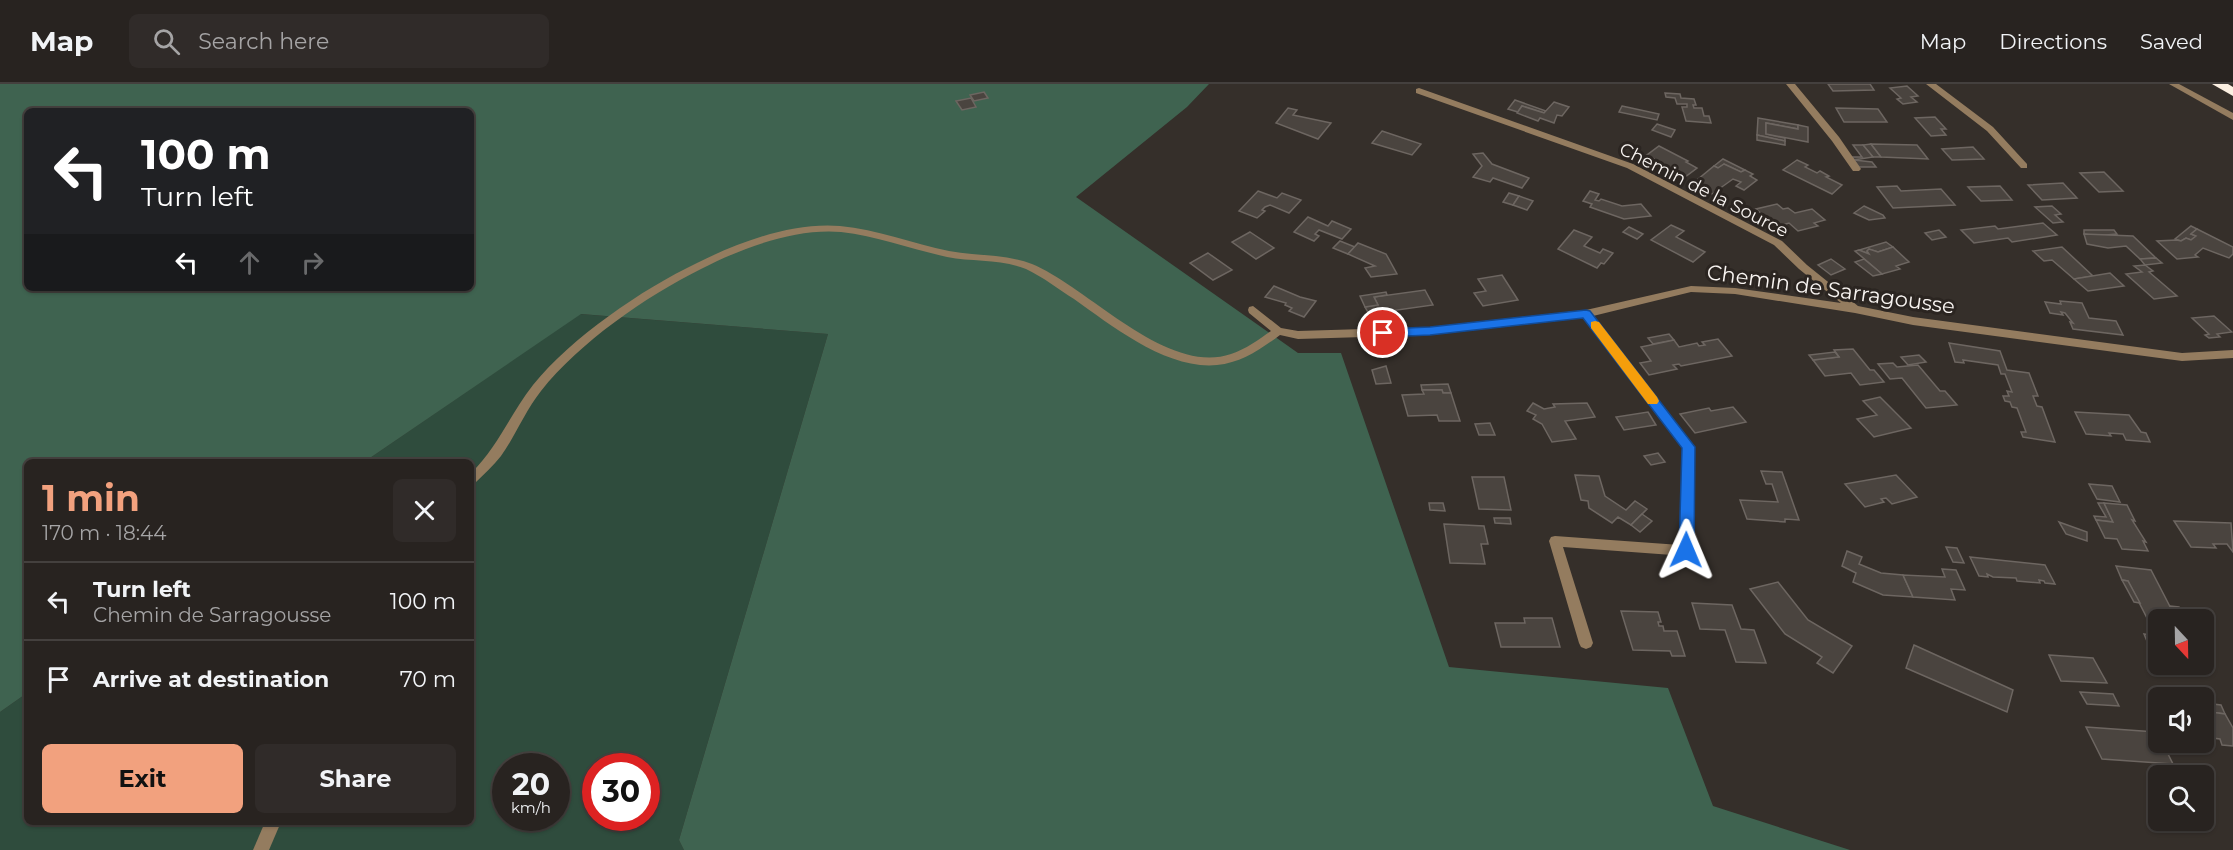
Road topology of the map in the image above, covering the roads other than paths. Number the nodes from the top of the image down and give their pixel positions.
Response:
1 (1790, 84) edge
2 (1949, 84) edge
3 (2174, 84) edge
4 (2218, 84) edge
5 (1934, 86) edge
6 (1419, 91) dead end
7 (2233, 92) edge
8 (2233, 117) edge
9 (2025, 166) dead end
10 (1856, 169) dead end
11 (1856, 309) junction
12 (1252, 310) dead end
13 (1586, 314) junction
14 (1278, 331) junction
15 (2233, 354) edge
16 (474, 477) edge
17 (1586, 643) dead end
18 (272, 825) edge
19 (261, 850) edge

1 - 10 street
2 - 5 street
3 - 8 street
4 - 7 highway
5 - 9 street
6 - 11 street, Chemin de la Source
11 - 13 street, Chemin de Sarragousse
11 - 15 street, Chemin de Sarragousse
12 - 14 street
13 - 14 street, Chemin de Sarragousse
13 - 17 street
14 - 16 street
18 - 19 street

